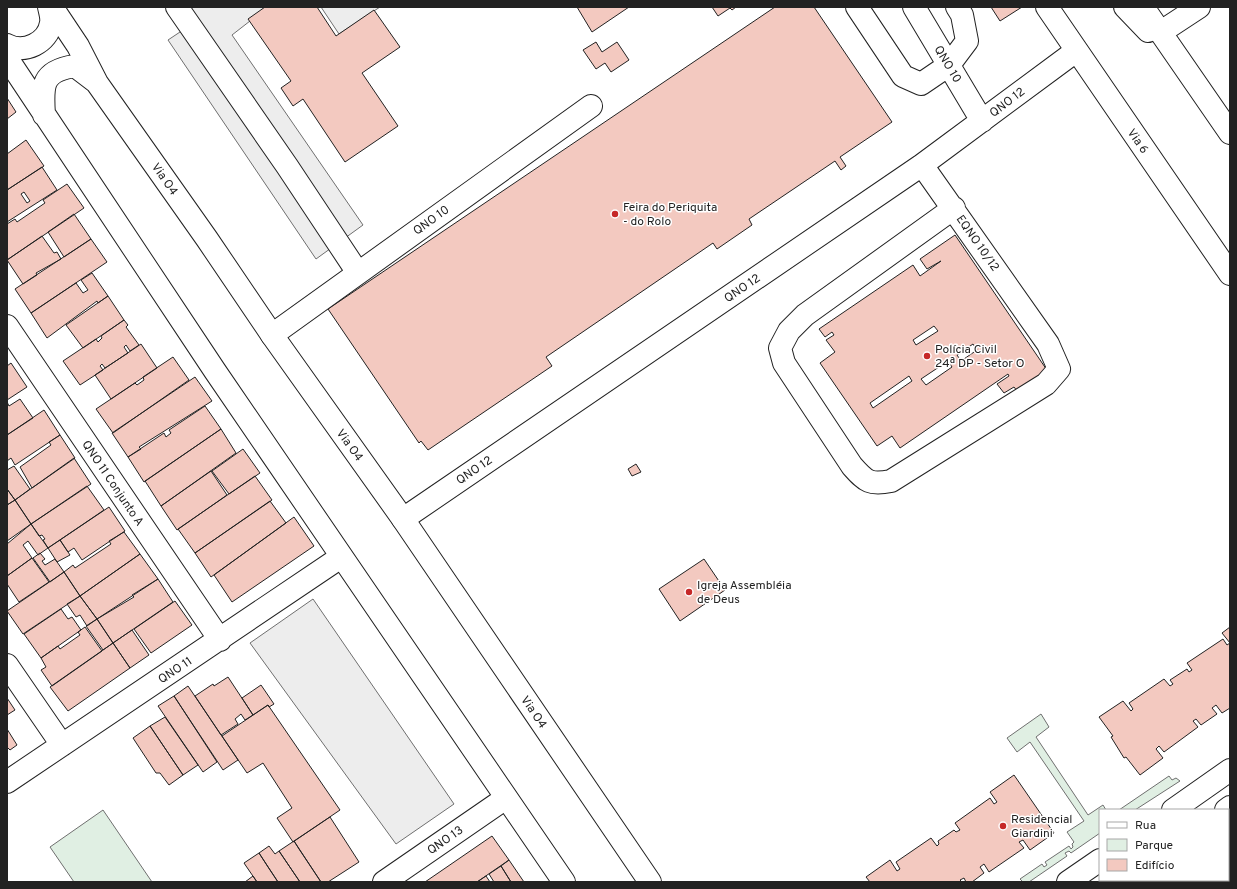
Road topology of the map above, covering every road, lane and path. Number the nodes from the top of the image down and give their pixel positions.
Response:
1 (50, 7) edge
2 (177, 7) edge
3 (857, 7) edge
4 (914, 7) edge
5 (957, 7) edge
6 (1047, 7) edge
7 (1125, 7) edge
8 (1143, 7) edge
9 (1199, 7) edge
10 (1161, 32) junction
11 (7, 45) edge
12 (1076, 51) junction
13 (7, 58) edge
14 (949, 65) junction
15 (1187, 70) junction
16 (97, 83) junction
17 (591, 106) dead end
18 (44, 115) junction
19 (982, 121) junction
20 (1230, 133) edge
21 (922, 165) junction
22 (954, 208) junction
23 (358, 273) junction
24 (1230, 274) edge
25 (7, 326) edge
26 (272, 335) junction
27 (403, 519) junction
28 (341, 557) junction
29 (220, 640) junction
30 (7, 665) edge
31 (62, 745) junction
32 (1230, 770) edge
33 (7, 782) edge
34 (506, 798) junction
35 (1174, 809) edge
36 (1099, 861) edge
37 (388, 881) edge
38 (564, 882) edge
39 (650, 882) edge
40 (1068, 882) edge

1 - 11 main road
1 - 16 main road, Via O4
2 - 23 main road
3 - 14 main road
4 - 14 main road, QNO 10
5 - 14 main road
6 - 12 main road, Via 6
7 - 15 main road
8 - 10 main road
9 - 10 main road
10 - 15 main road
12 - 19 main road, QNO 12
12 - 24 main road, Via 6
13 - 18 main road
14 - 19 main road, QNO 10
15 - 20 main road
16 - 18 main road
16 - 26 main road, Via O4
17 - 23 main road, QNO 10
18 - 28 main road
19 - 21 main road, QNO 12
21 - 22 main road
21 - 27 main road, QNO 12
22 - 22 main road, EQNO 10/12
23 - 26 main road, QNO 10
25 - 29 main road, QNO 11 Conjunto A
26 - 27 main road, Via O4
27 - 39 main road, Via O4
28 - 29 main road, QNO 11
28 - 34 main road
29 - 31 main road, QNO 11
30 - 31 main road
31 - 33 main road, QNO 11
32 - 35 main road
34 - 37 main road, QNO 13
34 - 38 main road
36 - 40 main road

